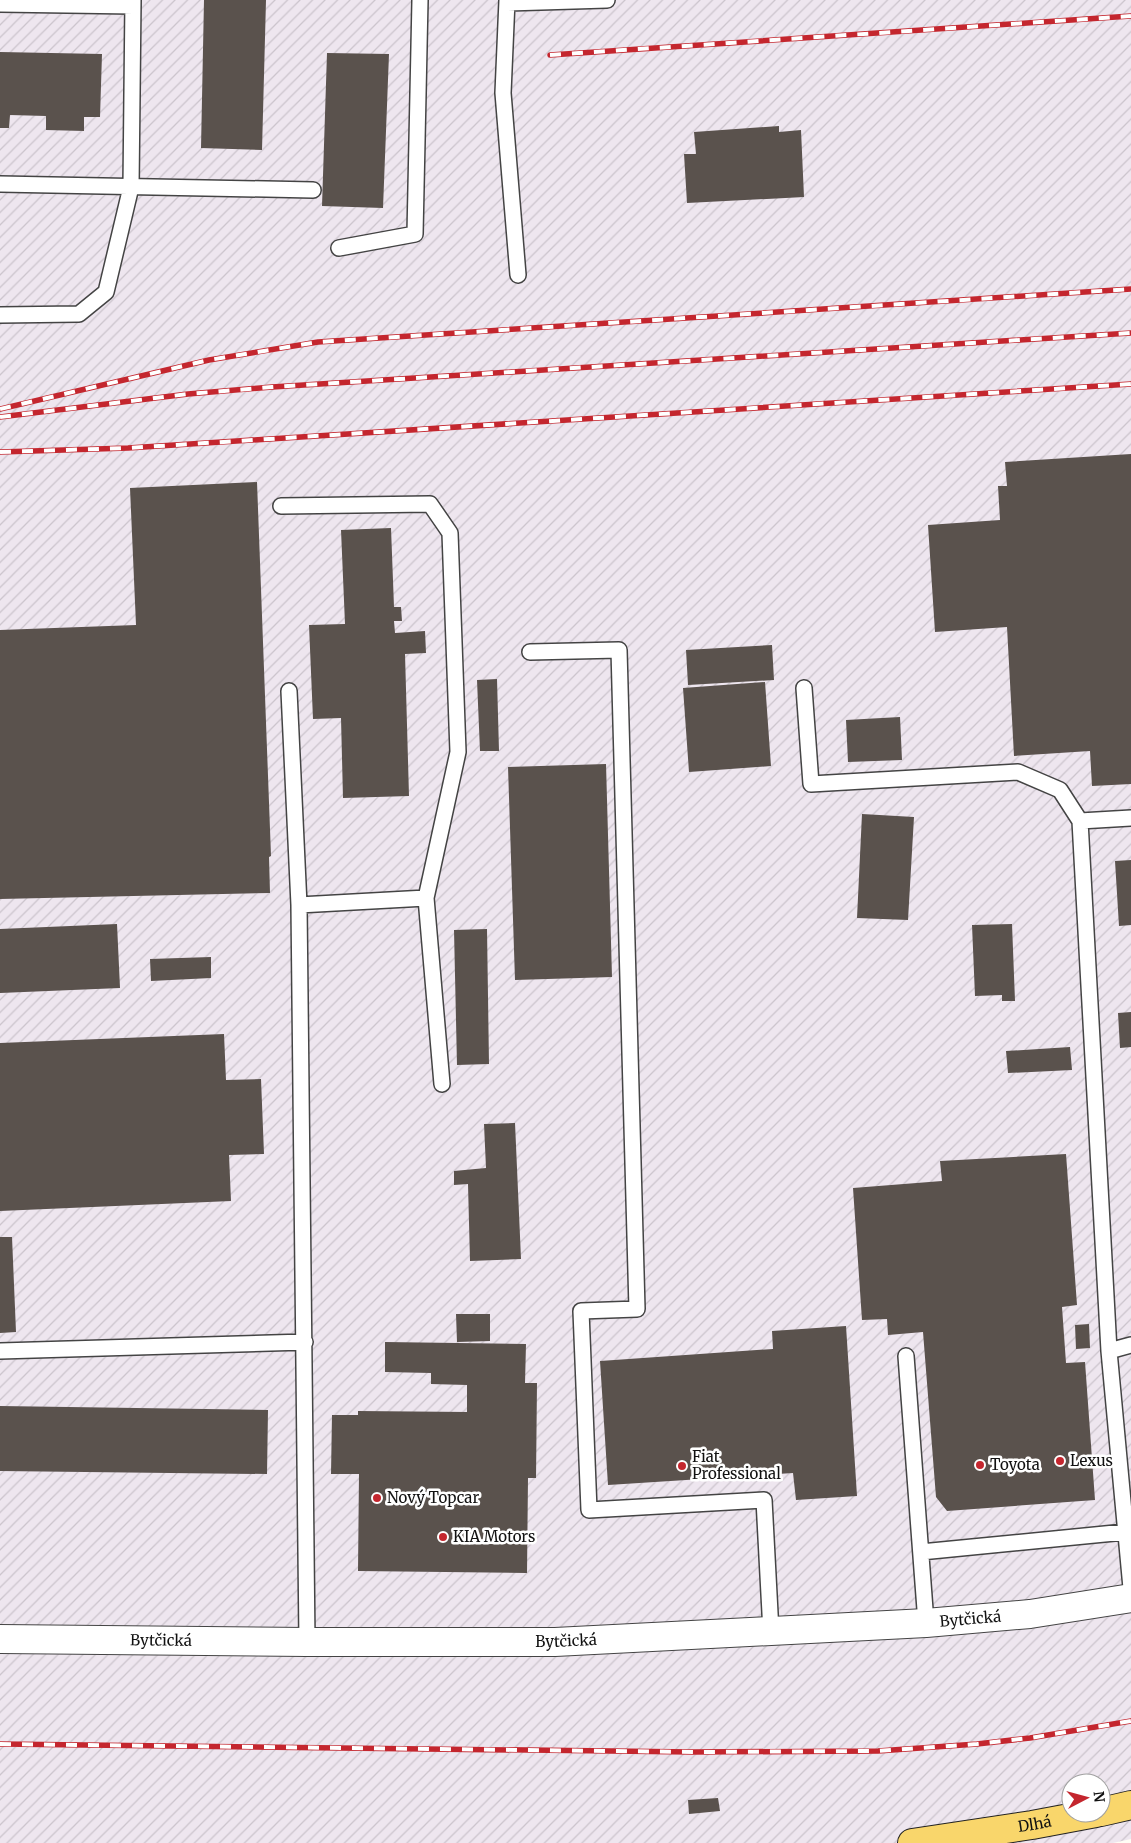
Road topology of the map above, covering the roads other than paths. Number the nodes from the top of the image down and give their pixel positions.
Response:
1 (420, 0) edge
2 (608, 0) edge
3 (507, 2) edge
4 (133, 3) edge
5 (0, 4) edge
6 (0, 184) edge
7 (131, 188) junction
8 (313, 190) dead end
9 (339, 248) dead end
10 (518, 275) dead end
11 (0, 315) edge
12 (280, 506) dead end
13 (530, 652) dead end
14 (804, 688) dead end
15 (289, 691) dead end
16 (1131, 818) edge
17 (1080, 821) junction
18 (426, 898) junction
19 (299, 905) junction
20 (442, 1084) dead end
21 (305, 1342) junction
22 (1131, 1344) edge
23 (0, 1351) edge
24 (1109, 1351) junction
25 (906, 1356) dead end
26 (1125, 1532) junction
27 (921, 1552) junction
28 (1131, 1588) edge
29 (1131, 1598) edge
30 (926, 1623) junction
31 (771, 1632) junction
32 (0, 1639) edge
33 (307, 1642) junction
34 (1131, 1805) edge
35 (1111, 1810) edge
36 (1061, 1820) edge
37 (912, 1843) edge

1 - 9 lane
2 - 3 lane
3 - 10 lane
4 - 5 lane
4 - 7 lane
6 - 7 lane
7 - 8 lane
7 - 11 lane
12 - 18 lane
13 - 31 lane
14 - 17 lane
15 - 19 lane
16 - 17 lane
17 - 24 lane
18 - 19 lane
18 - 20 lane
19 - 21 lane
21 - 23 lane
21 - 33 lane
22 - 24 lane
24 - 26 lane
25 - 27 lane
26 - 27 lane
26 - 28 lane
27 - 30 lane
29 - 30 street, Bytčická
30 - 31 street, Bytčická
31 - 33 street, Bytčická
32 - 33 street, Bytčická
34 - 35 main road
36 - 37 main road, Dlhá

